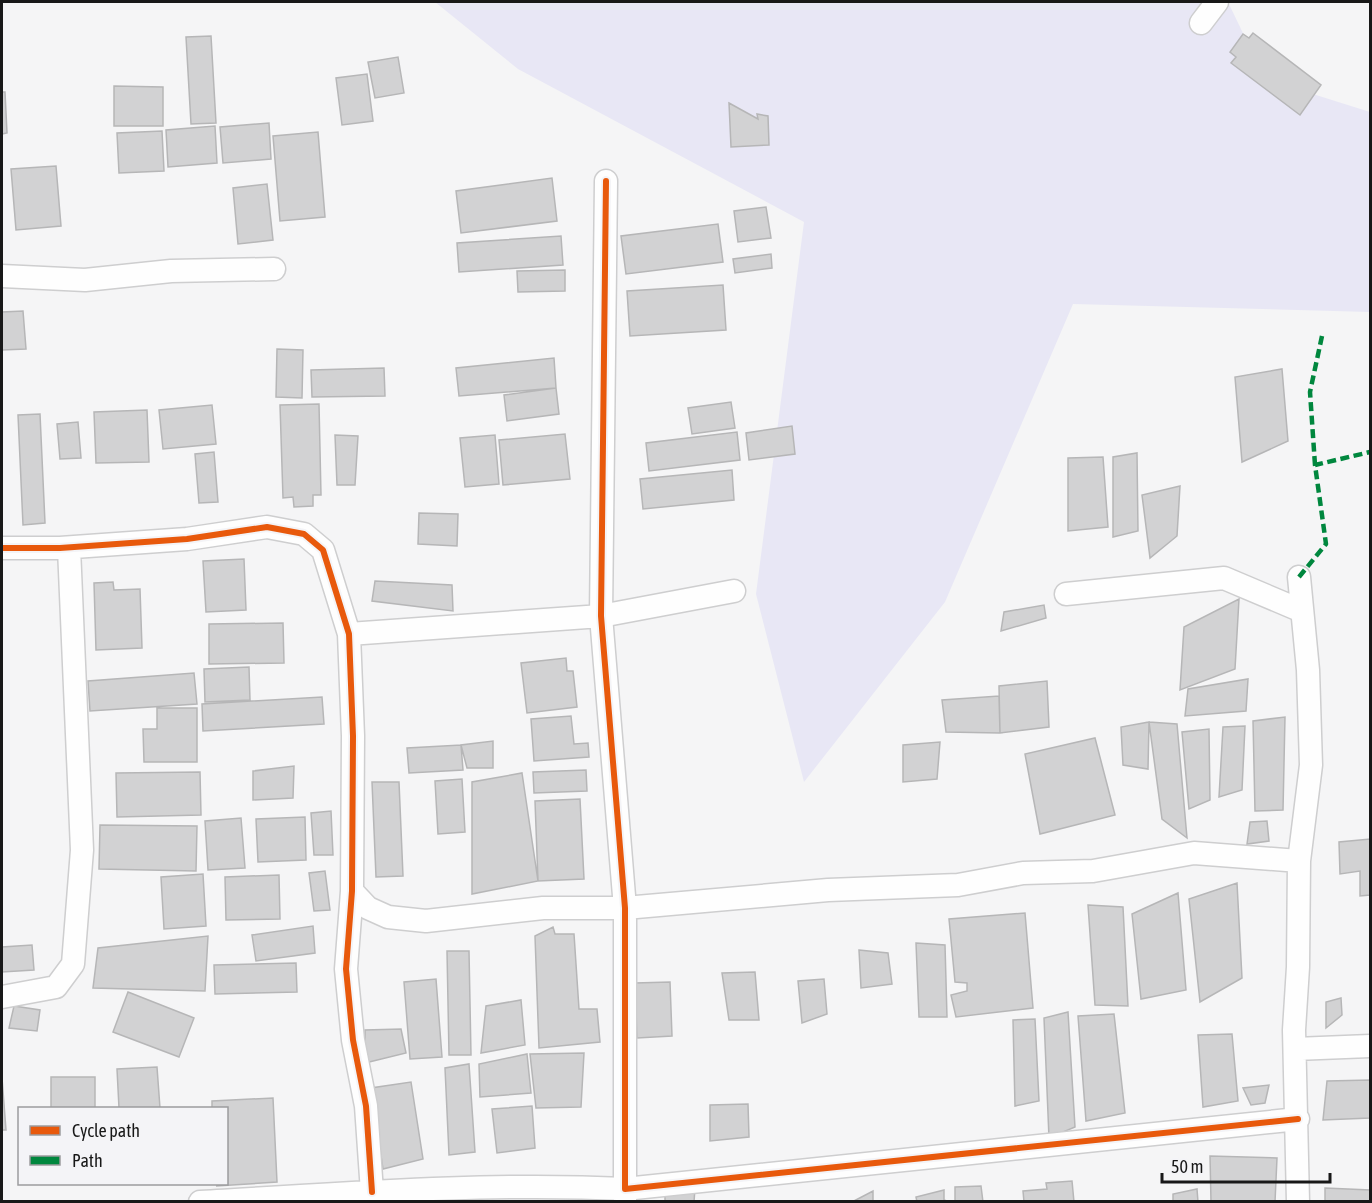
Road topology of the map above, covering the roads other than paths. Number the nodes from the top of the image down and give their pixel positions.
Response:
1 (1217, 2) edge
2 (1201, 24) dead end
3 (606, 181) dead end
4 (274, 269) dead end
5 (2, 276) edge
6 (2, 548) edge
7 (69, 548) junction
8 (1299, 576) dead end
9 (734, 591) dead end
10 (1066, 594) dead end
11 (1302, 611) junction
12 (601, 616) junction
13 (349, 634) junction
14 (1299, 861) junction
15 (352, 891) junction
16 (625, 908) junction
17 (2, 997) edge
18 (1371, 1046) edge
19 (1295, 1049) junction
20 (1298, 1119) junction
21 (372, 1192) junction
22 (625, 1195) edge
23 (200, 1202) edge
24 (1298, 1202) edge

1 - 2 street
3 - 12 street
4 - 5 street
6 - 7 street
7 - 13 street
7 - 17 street
8 - 11 street
9 - 12 street
10 - 11 street
11 - 14 street
12 - 13 street
12 - 16 street
13 - 15 street
14 - 16 street
14 - 19 street
15 - 16 street
15 - 21 street
16 - 22 street
18 - 19 street
19 - 20 street
20 - 22 street
20 - 24 street
21 - 22 street
21 - 23 street

